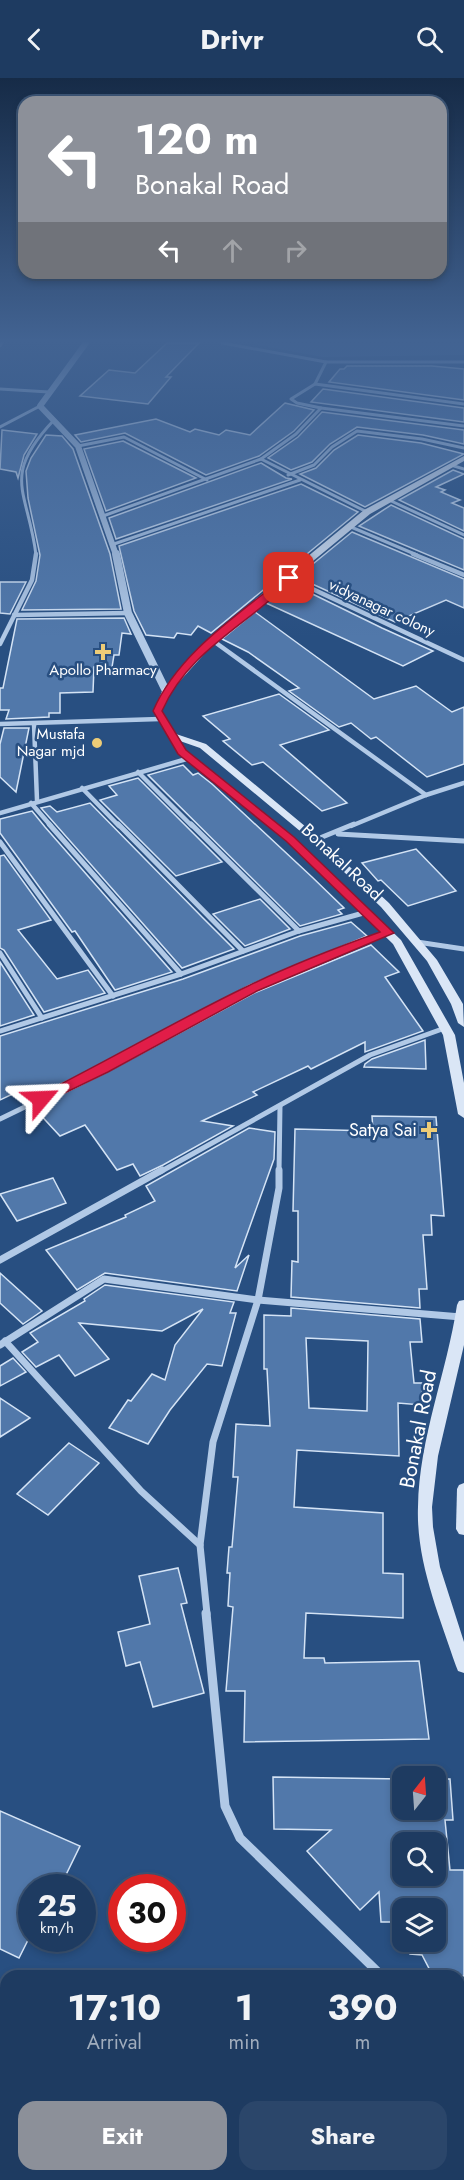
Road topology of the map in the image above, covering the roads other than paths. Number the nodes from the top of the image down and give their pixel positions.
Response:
1 (34, 441) edge
2 (73, 441) edge
3 (103, 441) edge
4 (132, 441) edge
5 (286, 441) edge
6 (341, 441) edge
7 (421, 441) edge
8 (78, 446) junction
9 (464, 448) edge
10 (464, 458) edge
11 (261, 459) junction
12 (454, 466) junction
13 (464, 469) edge
14 (288, 475) junction
15 (207, 480) junction
16 (300, 480) junction
17 (389, 500) junction
18 (367, 512) junction
19 (103, 516) junction
20 (351, 527) junction
21 (464, 535) edge
22 (114, 543) junction
23 (464, 575) edge
24 (289, 578) junction
25 (128, 613) junction
26 (14, 615) junction
27 (212, 640) junction
28 (0, 644) edge
29 (464, 660) edge
30 (166, 691) junction
31 (160, 719) junction
32 (34, 723) junction
33 (0, 724) edge
34 (175, 737) junction
35 (190, 759) junction
36 (138, 772) junction
37 (464, 783) edge
38 (82, 788) junction
39 (426, 795) junction
40 (34, 802) junction
41 (0, 813) edge
42 (334, 833) junction
43 (315, 840) junction
44 (464, 841) edge
45 (0, 842) edge
46 (367, 912) junction
47 (298, 931) junction
48 (388, 933) junction
49 (417, 942) junction
50 (464, 949) edge
51 (243, 951) junction
52 (0, 953) edge
53 (181, 974) junction
54 (113, 996) junction
55 (42, 1018) junction
56 (464, 1023) edge
57 (446, 1028) junction
58 (0, 1031) edge
59 (280, 1106) junction
60 (464, 1114) edge
61 (0, 1119) edge
62 (0, 1260) edge
63 (258, 1300) junction
64 (463, 1311) edge
65 (3, 1343) edge
66 (464, 1489) edge
67 (464, 1529) edge
68 (200, 1545) junction
69 (464, 1666) edge
70 (376, 1970) edge

1 - 26 street
2 - 8 street
3 - 8 street
4 - 15 street
5 - 11 street
6 - 14 street
7 - 9 street
8 - 19 street
10 - 12 main road
11 - 14 street
11 - 15 street
12 - 13 street
12 - 17 main road
14 - 16 street
15 - 19 street
16 - 18 street
16 - 22 street
17 - 18 main road
17 - 21 street
18 - 20 main road
19 - 22 street
20 - 23 street
20 - 24 main road
22 - 25 street
24 - 27 main road
24 - 29 street, vidyanagar colony
25 - 26 street
25 - 30 street
26 - 28 street
27 - 30 main road
27 - 39 street
30 - 31 main road
31 - 32 street
31 - 34 main road, Bonakal Road
32 - 33 street
32 - 40 street
34 - 35 main road, Bonakal Road
34 - 43 main road, Bonakal Road
35 - 36 street
35 - 46 main road, Bonakal Road
36 - 38 street
36 - 47 street
37 - 39 street
38 - 40 street
38 - 51 street
39 - 42 street
40 - 41 street
40 - 53 street
42 - 43 street
42 - 44 street
43 - 49 main road, Bonakal Road
45 - 54 street
46 - 47 street
46 - 48 main road, Bonakal Road
47 - 51 street
48 - 57 main road, Bonakal Road
48 - 61 street
49 - 50 street
49 - 56 main road, Bonakal Road
51 - 53 street
52 - 55 street
53 - 54 street
54 - 55 street
55 - 58 street
57 - 59 street
57 - 60 main road, Bonakal Road
59 - 62 street
59 - 63 street
63 - 64 street
63 - 65 street
63 - 68 street
64 - 69 main road, Bonakal Road
65 - 68 street
66 - 67 main road
68 - 70 street

